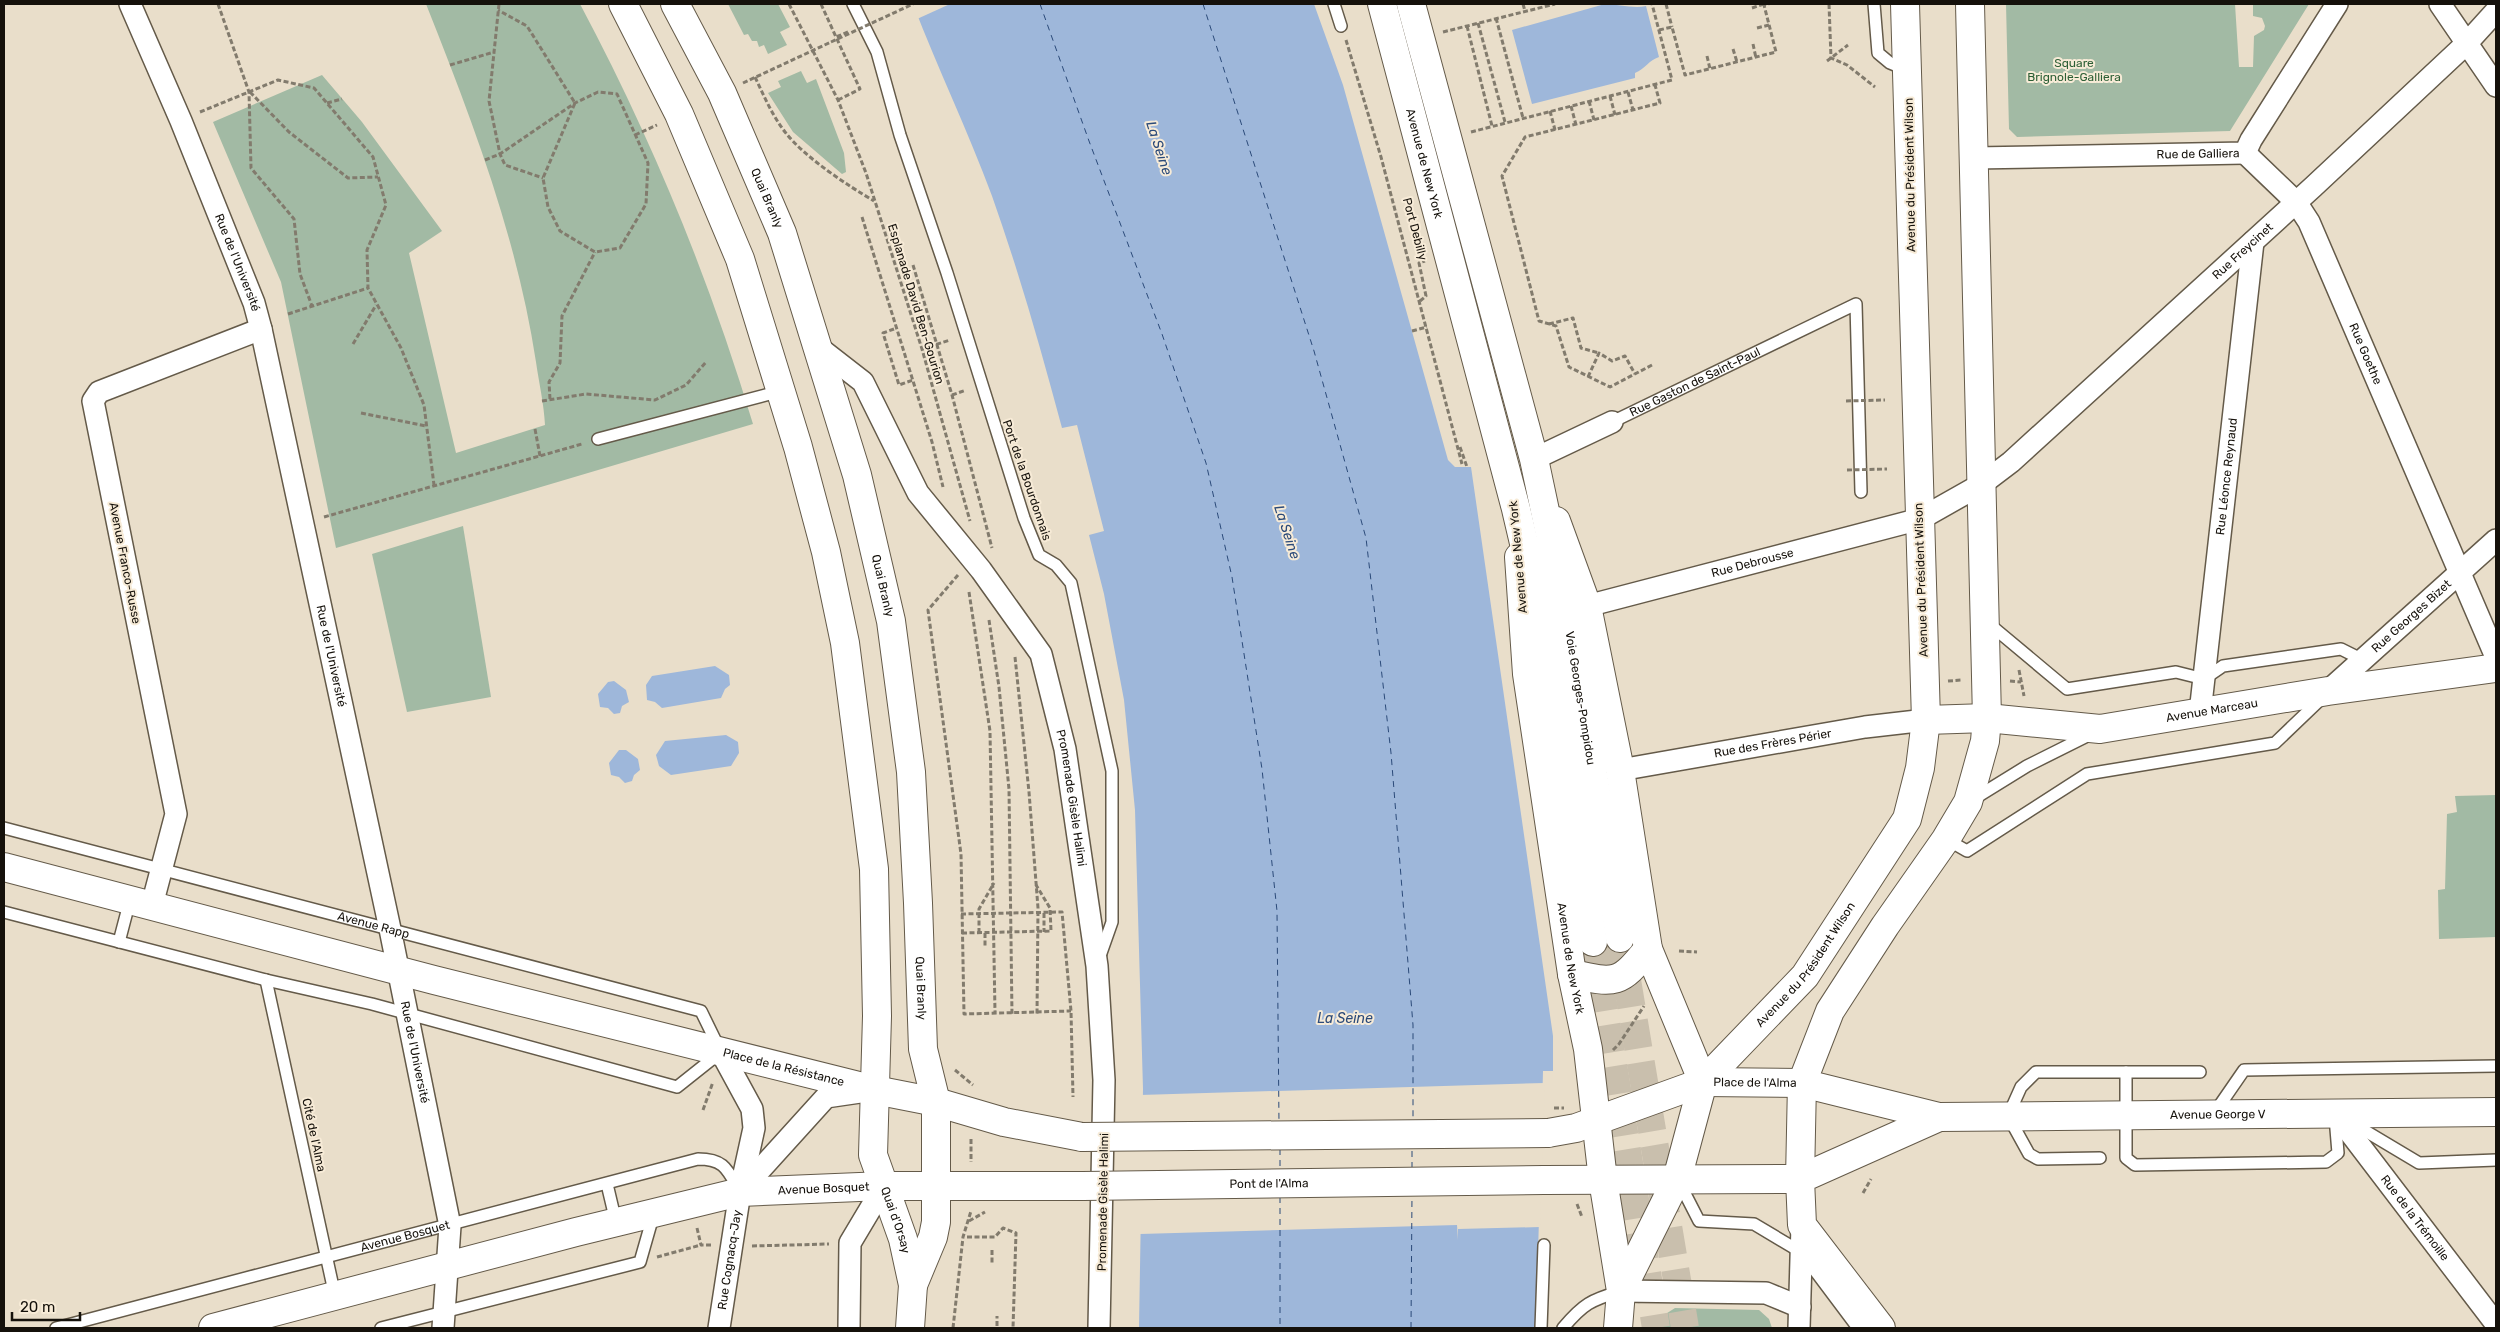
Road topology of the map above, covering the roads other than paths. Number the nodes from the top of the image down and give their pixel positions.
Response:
1 (130, 4) edge
2 (623, 4) edge
3 (675, 4) edge
4 (853, 4) edge
5 (1334, 4) edge
6 (1382, 4) edge
7 (1411, 4) edge
8 (1874, 4) edge
9 (1905, 4) edge
10 (1970, 4) edge
11 (2337, 4) edge
12 (2440, 4) edge
13 (2496, 11) edge
14 (1341, 26) road end
15 (2467, 43) junction
16 (1907, 70) junction
17 (2496, 86) edge
18 (2245, 153) junction
19 (1974, 158) junction
20 (2296, 202) junction
21 (2253, 242) junction
22 (261, 329) junction
23 (818, 347) junction
24 (781, 391) junction
25 (1612, 422) joint
26 (598, 439) road end
27 (1534, 459) junction
28 (1982, 484) junction
29 (1861, 492) dead end
30 (1516, 509) junction
31 (1920, 519) junction
32 (2496, 540) edge
33 (2460, 571) junction
34 (1587, 606) junction
35 (1985, 621) junction
36 (2496, 657) edge
37 (2363, 660) junction
38 (2496, 668) edge
39 (2204, 679) junction
40 (2328, 691) junction
41 (2200, 713) junction
42 (1987, 718) junction
43 (1926, 720) junction
44 (2100, 729) junction
45 (1620, 770) junction
46 (1968, 802) junction
47 (4, 828) edge
48 (1946, 839) junction
49 (4, 866) edge
50 (162, 869) junction
51 (141, 903) junction
52 (4, 912) edge
53 (390, 929) junction
54 (1620, 938) tunnel mouth
55 (119, 942) junction
56 (1593, 942) tunnel mouth
57 (1648, 949) junction
58 (1096, 966) junction
59 (398, 970) junction
60 (1572, 974) junction
61 (266, 980) junction
62 (407, 1014) junction
63 (720, 1052) junction
64 (2496, 1066) edge
65 (2126, 1072) junction
66 (2200, 1072) dead end
67 (1703, 1082) junction
68 (1802, 1083) junction
69 (875, 1090) junction
70 (936, 1102) junction
71 (2496, 1112) edge
72 (2335, 1113) junction
73 (2214, 1114) junction
74 (2126, 1115) junction
75 (1939, 1116) junction
76 (2008, 1116) junction
77 (1595, 1121) junction
78 (2100, 1158) dead end
79 (2496, 1160) edge
80 (1678, 1179) junction
81 (1800, 1179) junction
82 (1603, 1180) junction
83 (607, 1184) junction
84 (884, 1186) junction
85 (936, 1187) junction
86 (740, 1192) junction
87 (654, 1212) junction
88 (616, 1222) junction
89 (1802, 1225) junction
90 (450, 1226) junction
91 (1544, 1245) dead end
92 (1801, 1252) junction
93 (326, 1258) junction
94 (447, 1266) junction
95 (913, 1285) junction
96 (1621, 1291) junction
97 (335, 1296) junction
98 (1800, 1307) junction
99 (444, 1320) edge
100 (102, 1322) edge
101 (2496, 1324) edge
102 (56, 1328) edge
103 (213, 1328) edge
104 (381, 1328) edge
105 (719, 1328) edge
106 (849, 1328) edge
107 (910, 1328) edge
108 (1099, 1328) edge
109 (1541, 1328) edge
110 (1563, 1328) edge
111 (1618, 1328) edge
112 (1799, 1328) edge
113 (1858, 1328) edge
114 (1881, 1328) edge

1 - 22 street, Rue de l'Université
2 - 24 main road
3 - 23 main road, Quai Branly
4 - 58 lane, Port de la Bourdonnais
5 - 14 lane
6 - 30 main road, Avenue de New York
7 - 27 main road
8 - 16 lane
9 - 16 main road, Avenue du Président Wilson
10 - 19 main road
11 - 18 street, Rue de Galliera
12 - 15 street
13 - 15 street, Rue Freycinet
15 - 17 street
15 - 20 street, Rue Freycinet
16 - 31 main road, Avenue du Président Wilson
18 - 19 street, Rue de Galliera
18 - 20 street, Rue Goethe
19 - 28 main road
20 - 21 street, Rue Freycinet
20 - 33 street, Rue Goethe
21 - 28 street, Rue Freycinet
21 - 39 street, Rue Léonce Reynaud
22 - 50 street, Avenue Franco-Russe
22 - 53 street, Rue de l'Université
23 - 58 street, Promenade Gisèle Halimi
23 - 70 main road, Quai Branly
24 - 26 lane
24 - 69 main road
25 - 27 street, Rue Gaston de Saint-Paul
25 - 29 lane, Rue Gaston de Saint-Paul
27 - 34 main road
27 - 54 main road, Voie Georges-Pompidou
28 - 31 street, Rue Freycinet
28 - 35 main road
30 - 56 main road
30 - 60 main road, Avenue de New York
31 - 34 street, Rue Debrousse
31 - 43 main road, Avenue du Président Wilson
32 - 33 street, Rue Georges Bizet
33 - 36 street, Rue Goethe
33 - 37 street, Rue Georges Bizet
34 - 45 main road
35 - 39 lane
35 - 42 main road
37 - 39 lane
37 - 40 street, Rue Georges Bizet
38 - 40 main road, Avenue Marceau
39 - 41 street, Rue Léonce Reynaud
40 - 41 main road, Avenue Marceau
40 - 48 lane
41 - 44 main road, Avenue Marceau
42 - 43 main road, Avenue Marceau
42 - 44 main road, Avenue Marceau
42 - 46 main road
43 - 45 street, Rue des Frères Périer
43 - 67 main road, Avenue du Président Wilson
44 - 46 lane
45 - 57 main road
46 - 48 main road
47 - 50 lane, Avenue Rapp
48 - 68 main road
49 - 51 main road
50 - 51 street, Avenue Franco-Russe
50 - 53 lane, Avenue Rapp
51 - 55 lane
51 - 59 main road
52 - 55 lane
53 - 59 street, Rue de l'Université
53 - 63 lane, Avenue Rapp
55 - 61 lane
57 - 60 main road
57 - 67 main road
58 - 108 street, Promenade Gisèle Halimi
59 - 62 street, Rue de l'Université
59 - 63 main road
60 - 77 main road, Avenue de New York
61 - 62 lane
61 - 93 lane, Cité de l'Alma
62 - 63 lane
62 - 90 street, Rue de l'Université
63 - 69 main road, Place de la Résistance
63 - 86 street, Place de la Résistance
64 - 73 lane
65 - 66 lane
65 - 74 lane
65 - 76 lane
67 - 68 main road, Place de l'Alma
67 - 77 main road, Place de l'Alma
67 - 80 main road, Place de l'Alma
68 - 75 main road, Avenue George V
68 - 81 main road, Place de l'Alma
69 - 70 main road, Place de la Résistance
69 - 84 main road
69 - 86 street, Place de la Résistance
70 - 77 main road, bridge
70 - 85 main road
71 - 72 main road, Avenue George V
72 - 73 main road, Avenue George V
72 - 74 lane
72 - 79 lane
72 - 101 street, Rue de la Trémoille
73 - 74 main road, Avenue George V
74 - 76 main road, Avenue George V
75 - 76 main road, Avenue George V
75 - 81 main road, Avenue George V
76 - 78 lane
77 - 82 main road
80 - 81 main road
80 - 82 main road
80 - 92 lane
80 - 96 main road, Place de l'Alma
81 - 89 main road, Place de l'Alma
82 - 85 main road, Pont de l'Alma, bridge
82 - 96 main road
83 - 86 lane, Avenue Bosquet
83 - 88 lane
83 - 90 lane, Avenue Bosquet
84 - 85 main road, Avenue Bosquet
84 - 86 main road, Avenue Bosquet
84 - 95 main road, Quai d'Orsay
84 - 106 street, Quai d'Orsay
85 - 95 main road, Quai d'Orsay
86 - 87 main road, Avenue Bosquet
86 - 105 street, Rue Cognacq-Jay
87 - 88 main road, Avenue Bosquet
87 - 99 lane
88 - 94 main road, Avenue Bosquet
89 - 92 street, Place de l'Alma
89 - 114 main road
90 - 93 lane, Avenue Bosquet
90 - 94 street, Rue de l'Université
91 - 109 lane
92 - 98 street, Place de l'Alma
92 - 113 lane
93 - 97 lane, Cité de l'Alma
93 - 100 lane, Avenue Bosquet
94 - 97 main road, Avenue Bosquet
94 - 99 street, Rue de l'Université
95 - 107 main road, Quai d'Orsay
96 - 98 street
96 - 110 lane
96 - 111 main road
97 - 103 main road, Avenue Bosquet
98 - 112 street, Place de l'Alma
99 - 104 lane
100 - 102 lane, Avenue Bosquet

